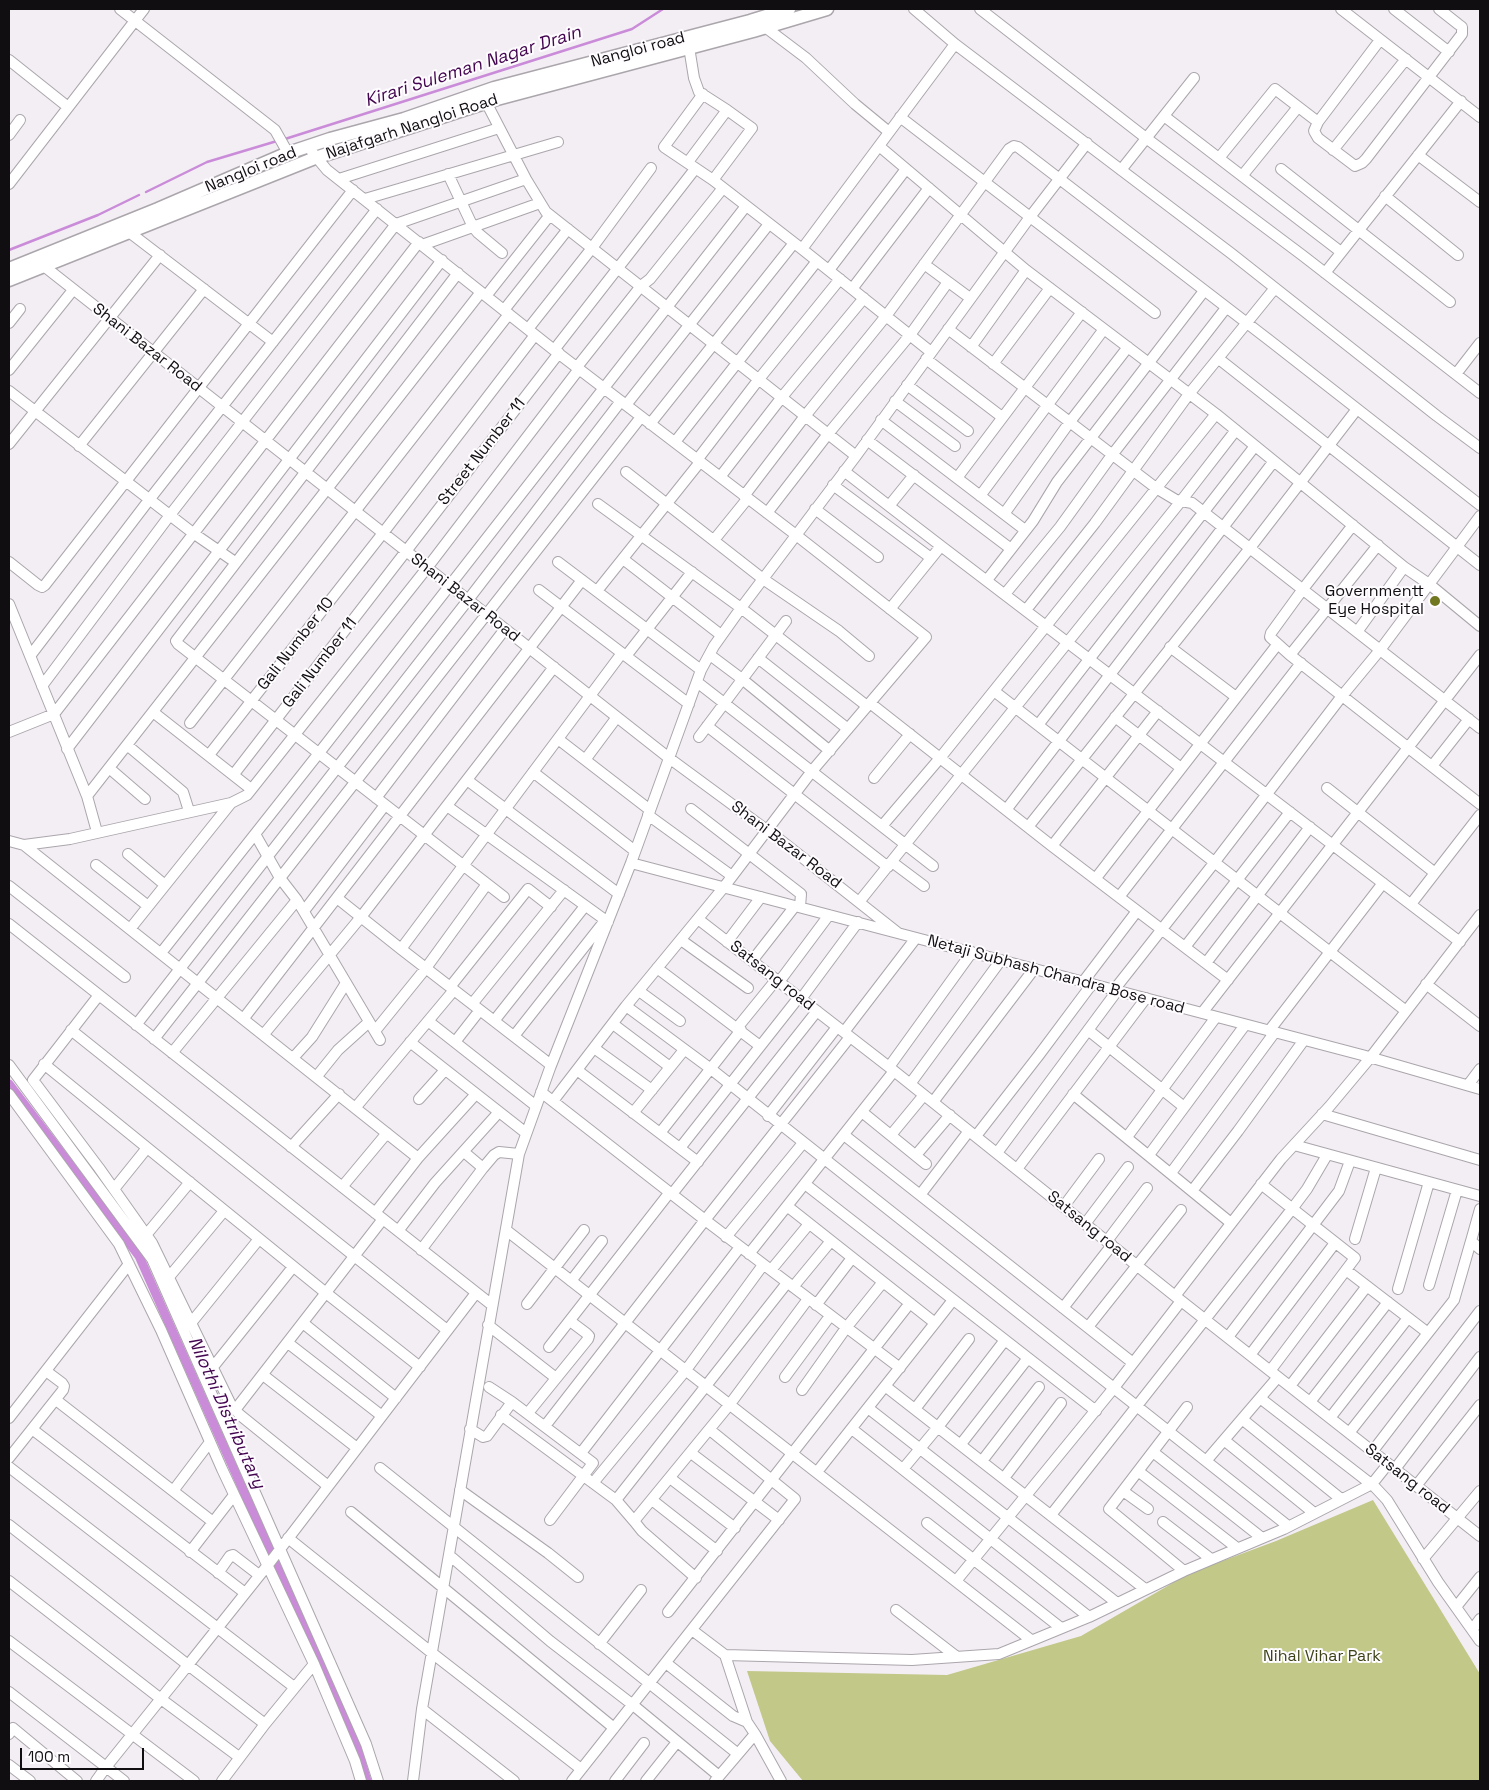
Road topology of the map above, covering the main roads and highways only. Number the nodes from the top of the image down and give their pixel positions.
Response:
1 (789, 9) edge
2 (827, 9) edge
3 (312, 152) junction
4 (40, 263) junction
5 (9, 269) edge
6 (9, 280) edge

1 - 3 main road, Nangloi road
2 - 3 main road, Najafgarh Nangloi Road
3 - 4 main road, Najafgarh Nangloi Road
3 - 4 main road, Nangloi road
4 - 5 main road, Nangloi road
4 - 6 main road, Najafgarh Nangloi Road

